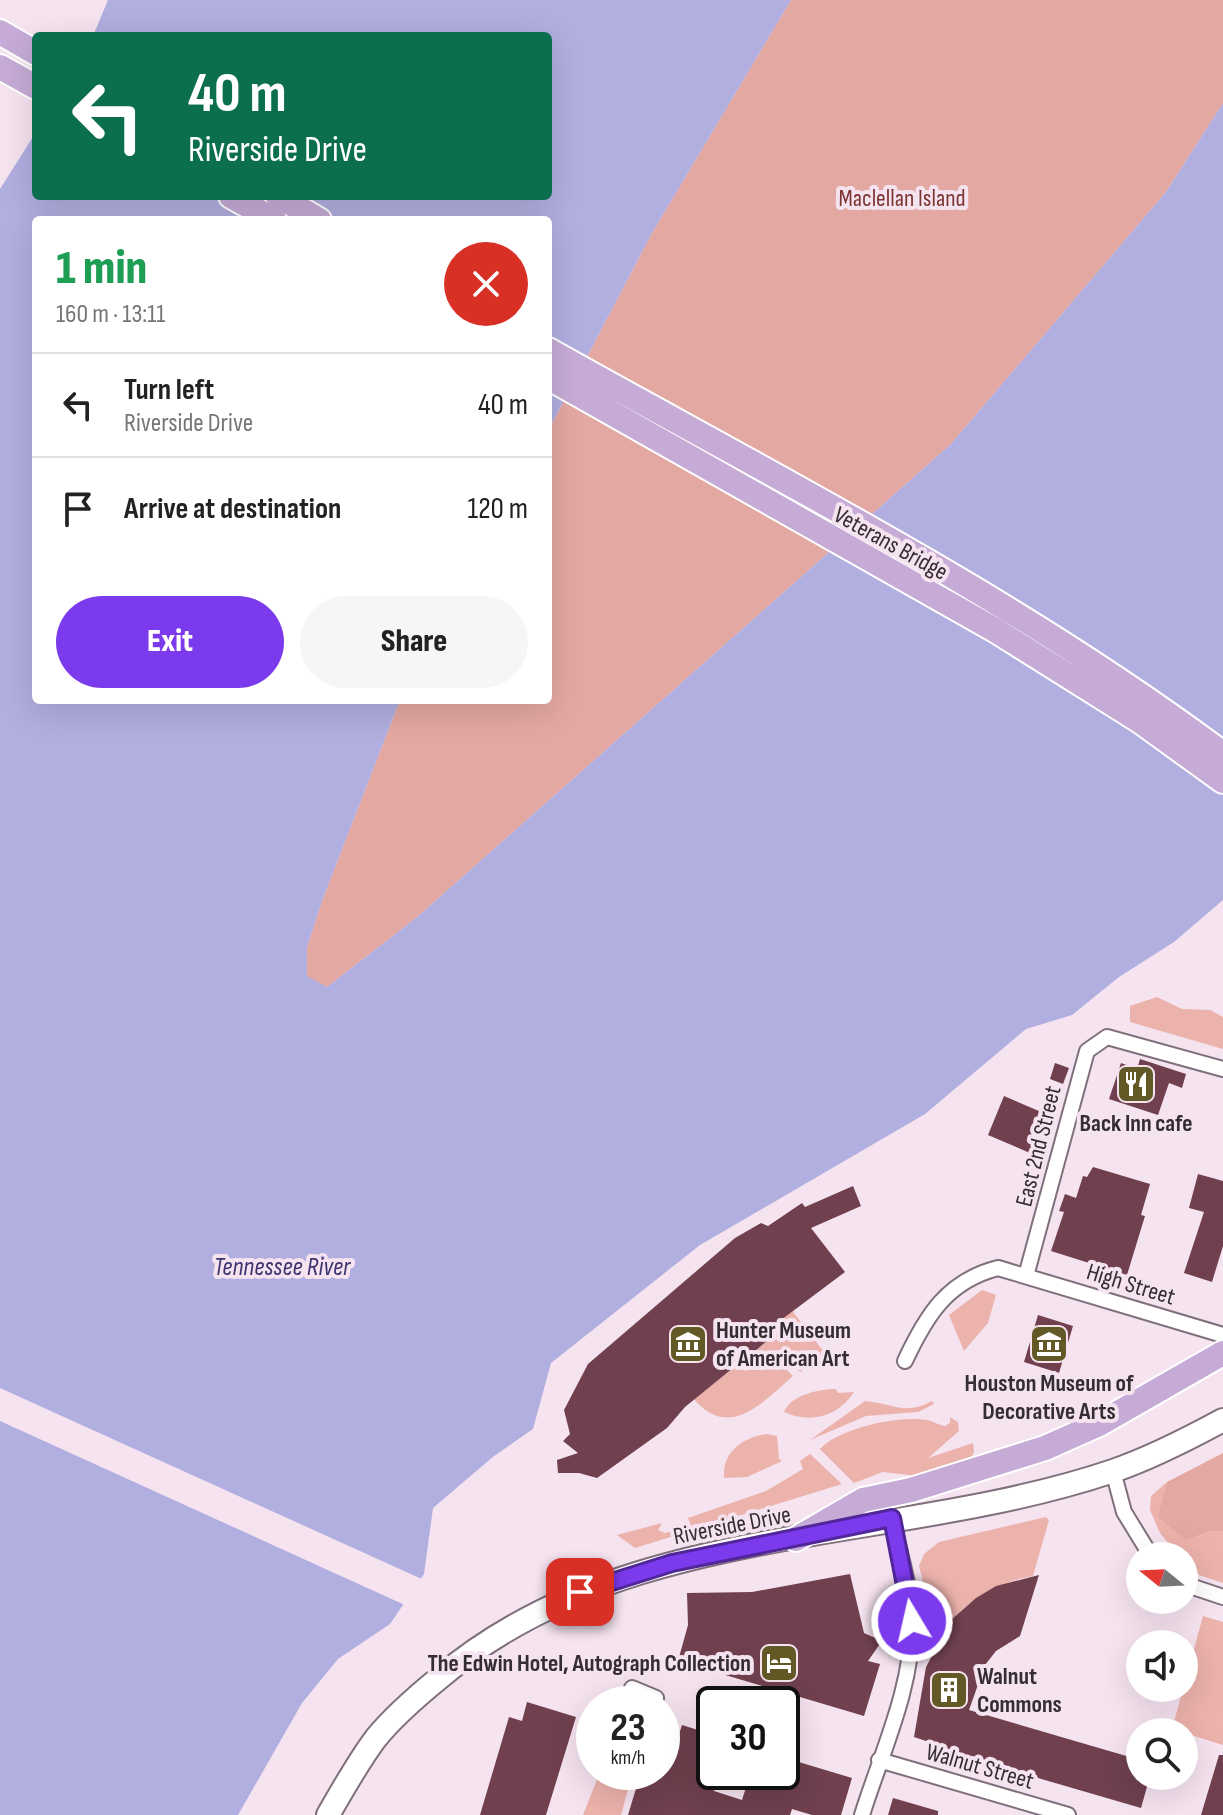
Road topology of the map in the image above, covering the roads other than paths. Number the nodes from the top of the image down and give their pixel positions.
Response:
1 (0, 32) edge
2 (32, 51) edge
3 (0, 67) edge
4 (32, 85) edge
5 (238, 200) edge
6 (285, 200) edge
7 (267, 216) edge
8 (312, 216) edge
9 (552, 352) edge
10 (552, 379) edge
11 (1223, 754) edge
12 (1223, 781) edge
13 (1223, 1069) edge
14 (1026, 1276) junction
15 (1223, 1335) edge
16 (1223, 1353) edge
17 (905, 1361) dead end
18 (1223, 1420) edge
19 (1113, 1471) junction
20 (892, 1518) junction
21 (796, 1539) junction
22 (1142, 1542) edge
23 (1198, 1589) edge
24 (1223, 1597) edge
25 (879, 1760) junction
26 (328, 1815) edge
27 (862, 1815) edge
28 (1068, 1815) edge

1 - 2 main road
3 - 4 main road
5 - 7 main road
6 - 8 main road
9 - 11 main road, Veterans Bridge
10 - 12 main road, Veterans Bridge
13 - 14 street, East 2nd Street
14 - 15 street, High Street
14 - 17 street, High Street
16 - 21 main road
18 - 19 main road, Riverside Drive
19 - 20 main road, Riverside Drive
19 - 22 street
20 - 21 main road, Riverside Drive
20 - 25 street
21 - 26 main road, Riverside Drive
23 - 24 street
25 - 27 street
25 - 28 street, Walnut Street

